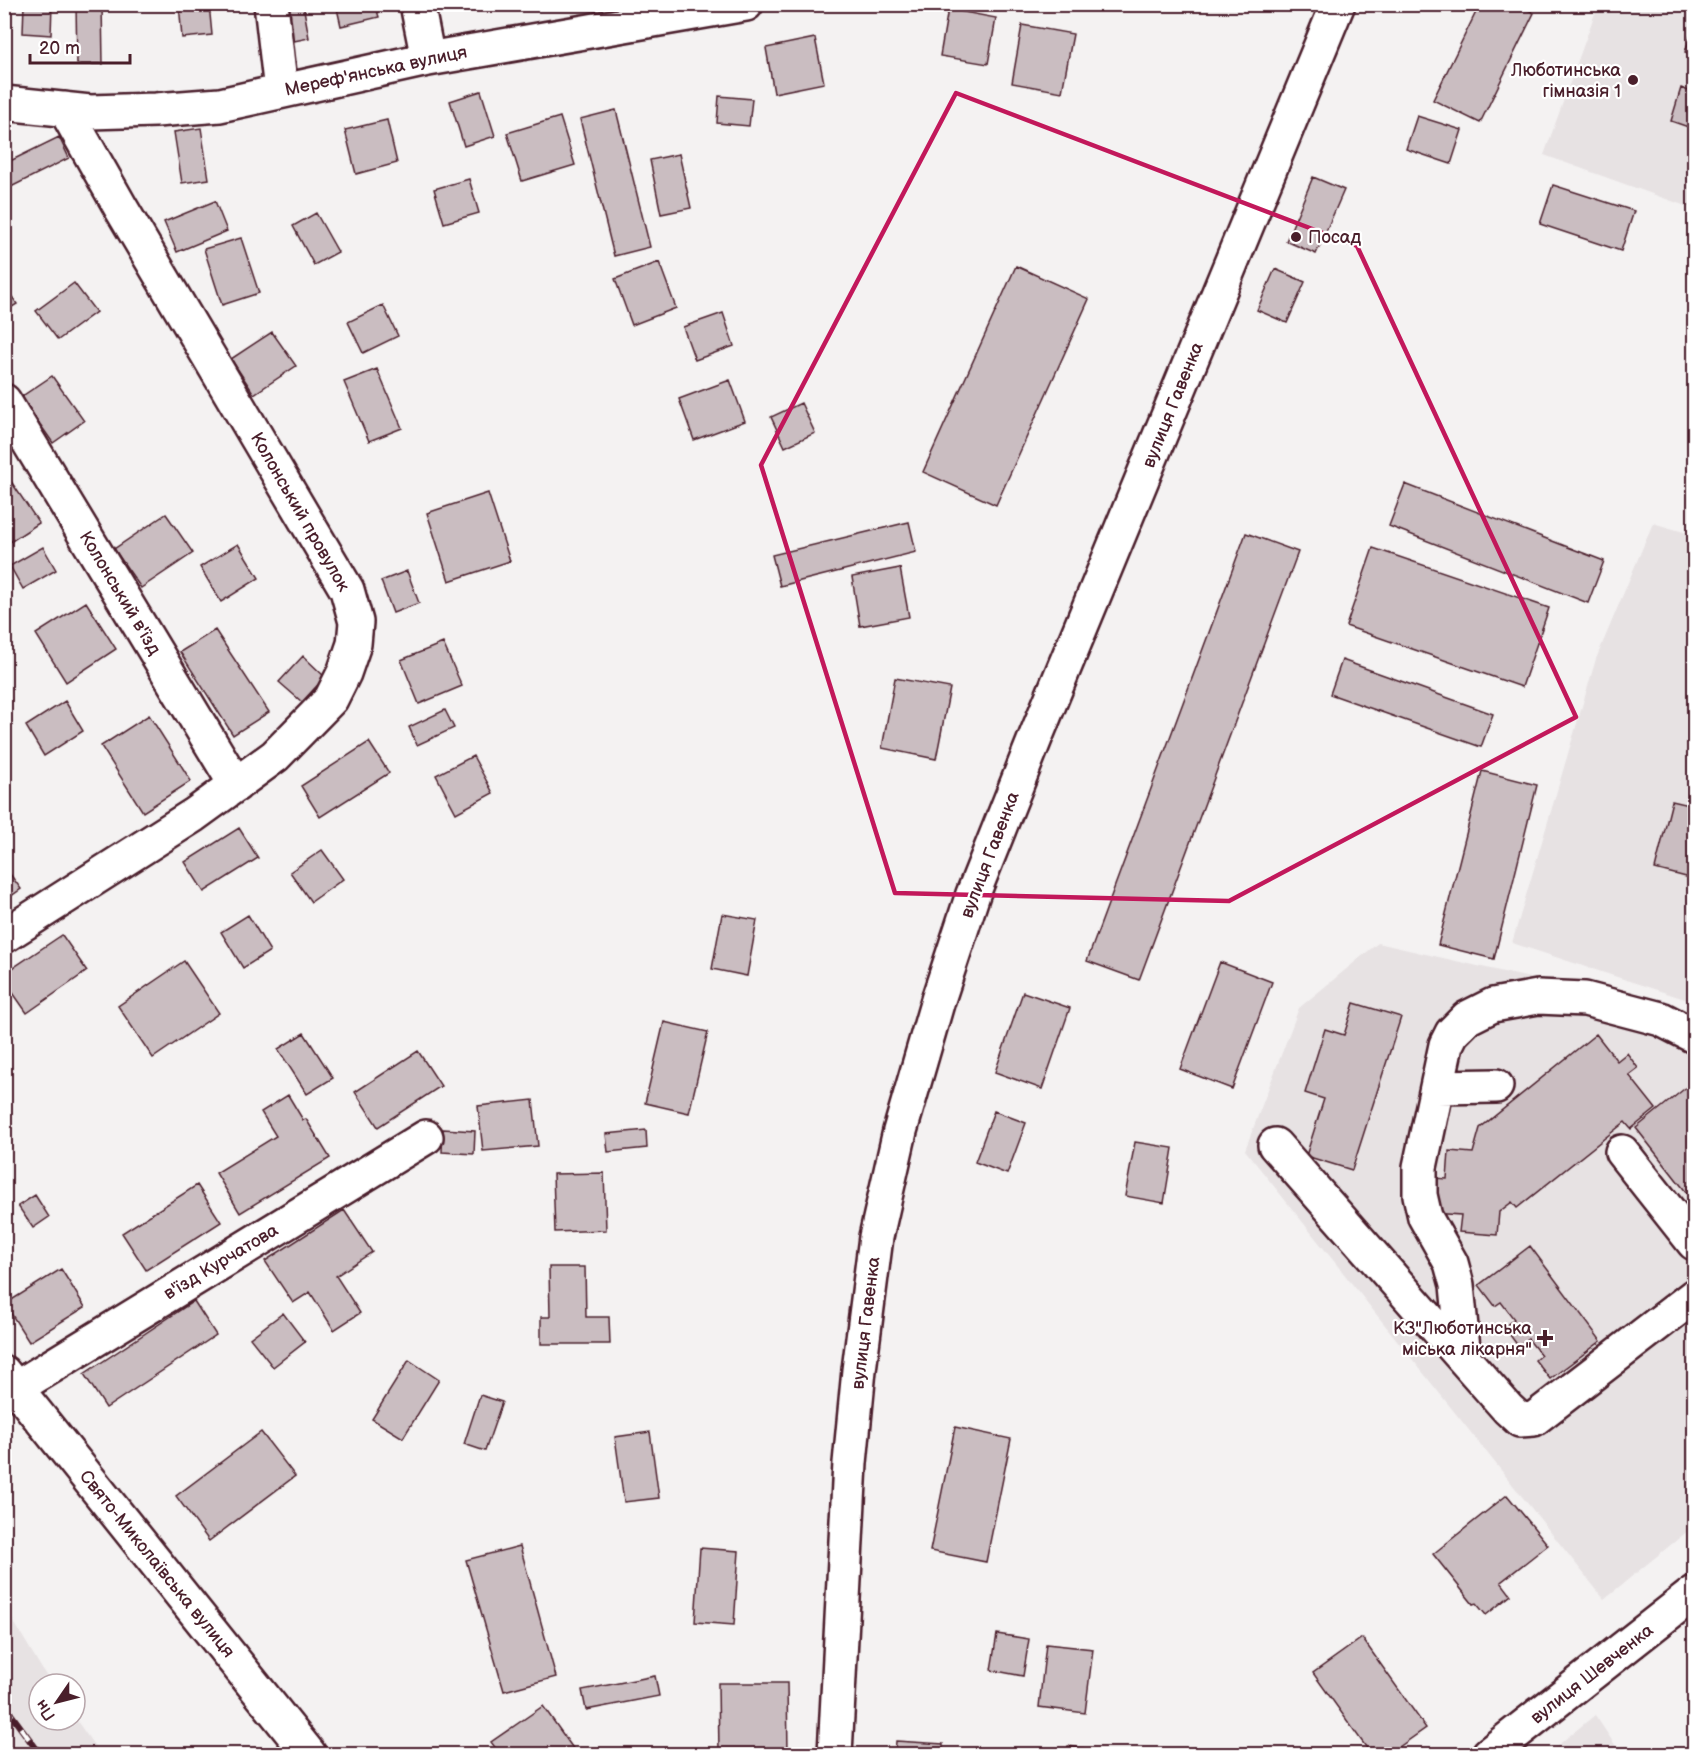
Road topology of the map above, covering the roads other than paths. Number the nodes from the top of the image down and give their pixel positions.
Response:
1 (271, 4) edge
2 (417, 4) edge
3 (746, 4) edge
4 (1338, 4) edge
5 (428, 59) junction
6 (281, 91) junction
7 (4, 103) edge
8 (65, 109) junction
9 (4, 401) edge
10 (236, 785) junction
11 (4, 936) edge
12 (1695, 1036) edge
13 (1496, 1086) dead end
14 (1437, 1087) junction
15 (426, 1137) dead end
16 (1275, 1145) dead end
17 (1622, 1152) dead end
18 (1695, 1243) edge
19 (1695, 1296) edge
20 (1464, 1359) junction
21 (10, 1380) edge
22 (1695, 1593) edge
23 (309, 1755) edge
24 (835, 1755) edge
25 (1490, 1755) edge

1 - 6 street
2 - 5 street
3 - 5 street, Мереф'янська вулиця
4 - 24 street, вулиця Гавенка
5 - 6 street, Мереф'янська вулиця
6 - 8 street, Мереф'янська вулиця
7 - 8 street, Мереф'янська вулиця
8 - 10 street, Колонський провулок
9 - 10 street, Колонський в'їзд
10 - 11 street, Колонський провулок
12 - 14 street
13 - 14 street
14 - 20 street
15 - 21 street, в'їзд Курчатова
16 - 20 street
17 - 18 street
19 - 20 street
21 - 23 street, Свято-Миколаївська вулиця
22 - 25 street, вулиця Шевченка

